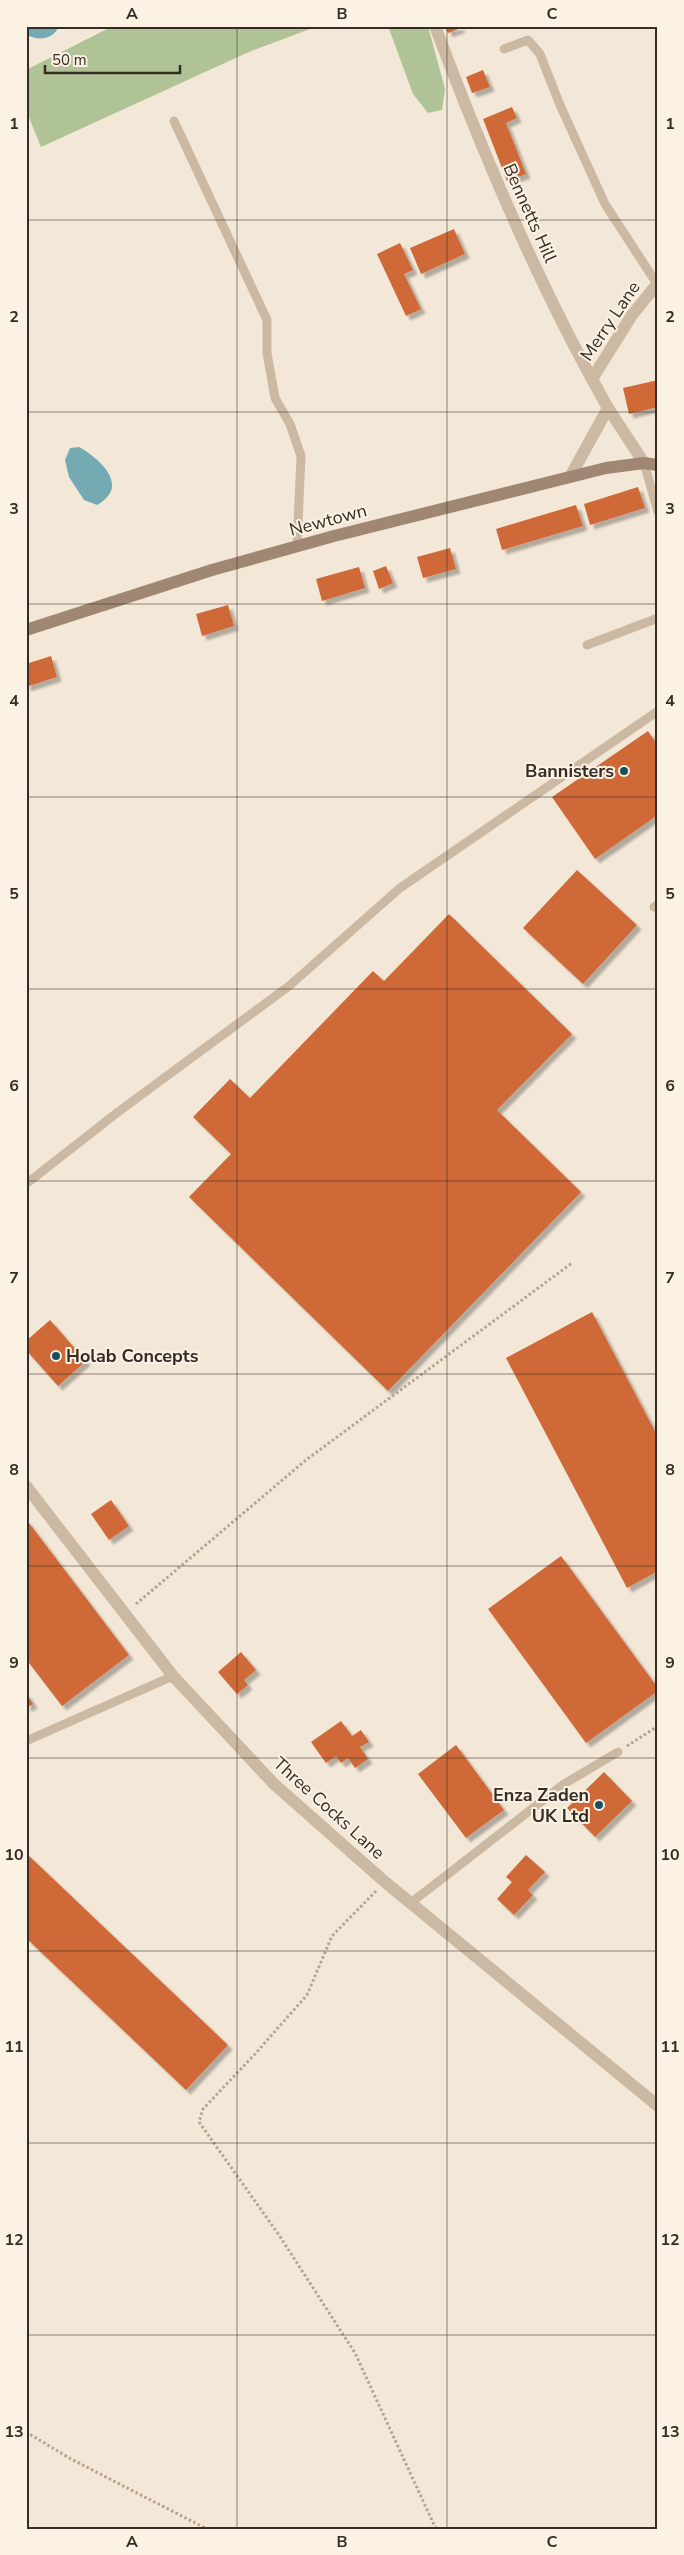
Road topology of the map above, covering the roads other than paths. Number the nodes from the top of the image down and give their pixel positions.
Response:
1 (435, 26) edge
2 (504, 50) dead end
3 (174, 121) dead end
4 (657, 284) edge
5 (592, 379) junction
6 (608, 408) junction
7 (644, 463) junction
8 (658, 465) edge
9 (570, 477) junction
10 (658, 512) edge
11 (297, 546) junction
12 (658, 618) edge
13 (26, 630) edge
14 (587, 645) dead end
15 (658, 711) edge
16 (26, 1184) edge
17 (26, 1486) edge
18 (173, 1676) junction
19 (26, 1741) edge
20 (618, 1752) road end
21 (412, 1902) junction
22 (658, 2106) edge

1 - 5 street, Bennetts Hill
2 - 4 lane
3 - 11 lane
4 - 5 street, Merry Lane
5 - 6 street, Bennetts Hill
6 - 7 street, Bennetts Hill
6 - 9 street
7 - 8 main road, Newtown
7 - 9 main road, Newtown
7 - 10 lane
9 - 11 main road, Newtown
11 - 13 main road, Newtown
12 - 14 lane
15 - 16 lane
17 - 18 street, Three Cocks Lane
18 - 19 lane
18 - 21 street, Three Cocks Lane
20 - 21 lane
21 - 22 street, Three Cocks Lane

